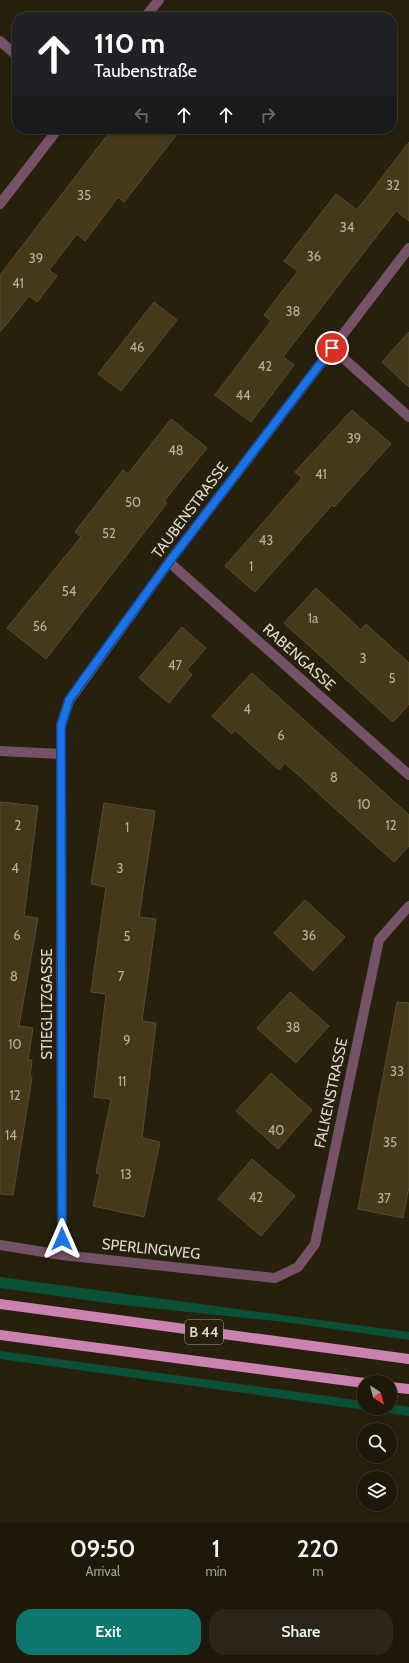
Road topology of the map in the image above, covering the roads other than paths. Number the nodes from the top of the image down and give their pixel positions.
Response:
1 (159, 0) edge
2 (150, 12) edge
3 (0, 42) edge
4 (12, 52) edge
5 (54, 134) edge
6 (0, 204) edge
7 (409, 248) edge
8 (332, 348) junction
9 (409, 417) edge
10 (169, 562) junction
11 (0, 751) edge
12 (61, 754) junction
13 (409, 775) edge
14 (409, 906) edge
15 (0, 1245) edge
16 (62, 1255) junction
17 (275, 1278) joint
18 (0, 1304) edge
19 (0, 1335) edge
20 (409, 1359) edge
21 (357, 1383) edge
22 (397, 1388) edge
23 (409, 1390) edge

1 - 2 street
3 - 4 street
5 - 6 street
7 - 8 street, TAUBENSTRASSE
8 - 9 street
8 - 10 street, TAUBENSTRASSE
10 - 12 street, TAUBENSTRASSE
10 - 13 street, RABENGASSE
11 - 12 street
12 - 16 street, STIEGLITZGASSE
14 - 17 street, FALKENSTRASSE
15 - 16 street, SPERLINGWEG
16 - 17 street, SPERLINGWEG
18 - 20 main road, B 44
19 - 21 main road, B 44
22 - 23 main road

